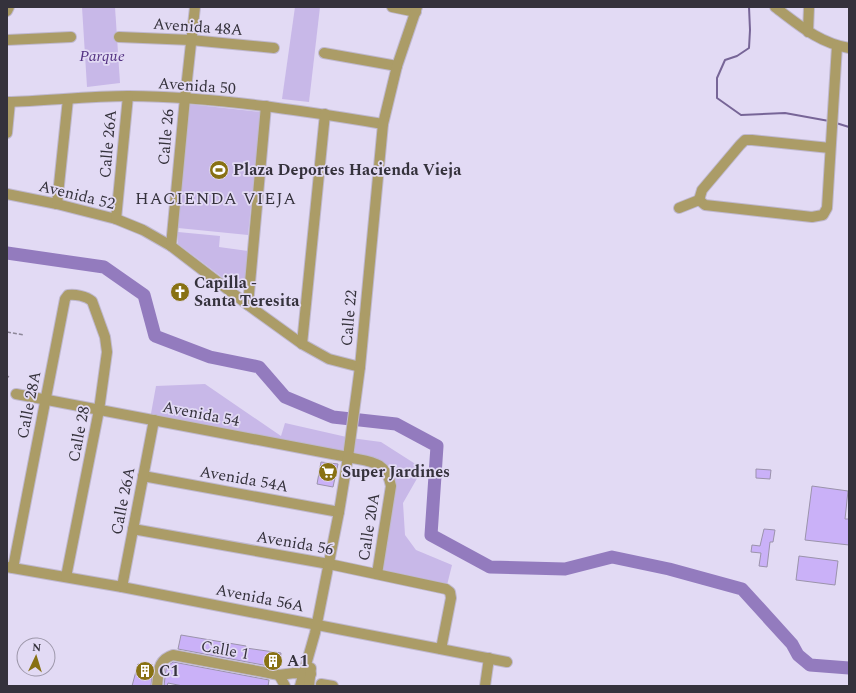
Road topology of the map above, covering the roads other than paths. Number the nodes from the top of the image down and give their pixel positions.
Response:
1 (9, 7) edge
2 (195, 7) edge
3 (392, 7) edge
4 (775, 7) edge
5 (809, 7) edge
6 (417, 9) edge
7 (7, 11) edge
8 (808, 32) junction
9 (71, 37) dead end
10 (119, 37) dead end
11 (7, 40) edge
12 (191, 40) junction
13 (837, 46) junction
14 (274, 48) dead end
15 (849, 48) edge
16 (324, 53) dead end
17 (397, 66) junction
18 (128, 96) junction
19 (184, 98) junction
20 (68, 99) junction
21 (9, 102) edge
22 (266, 106) junction
23 (324, 114) junction
24 (383, 124) junction
25 (7, 133) edge
26 (830, 148) junction
27 (7, 194) edge
28 (699, 200) junction
29 (57, 204) junction
30 (679, 208) dead end
31 (116, 219) junction
32 (171, 246) junction
33 (89, 298) joint
34 (248, 305) junction
35 (302, 344) junction
36 (360, 367) junction
37 (16, 394) dead end
38 (46, 400) junction
39 (99, 410) junction
40 (154, 420) junction
41 (348, 457) junction
42 (380, 464) joint
43 (143, 476) junction
44 (339, 512) junction
45 (133, 529) junction
46 (329, 564) junction
47 (10, 568) edge
48 (377, 574) junction
49 (66, 577) junction
50 (122, 587) junction
51 (316, 629) junction
52 (441, 649) junction
53 (489, 658) junction
54 (507, 662) dead end
55 (307, 674) junction
56 (279, 675) junction
57 (321, 684) dead end
58 (157, 686) edge
59 (285, 686) edge
60 (300, 686) edge
61 (309, 686) edge
62 (333, 686) edge
63 (485, 686) edge

1 - 7 street
2 - 12 street, Calle 26
3 - 6 street
4 - 8 street
5 - 8 street
6 - 17 street, Calle 22
8 - 13 street
9 - 11 street
10 - 12 street, Avenida 48A
12 - 14 street, Avenida 48A
12 - 19 street, Calle 26
13 - 15 street
13 - 26 street
16 - 17 street
17 - 24 street, Calle 22
18 - 19 street, Avenida 50
18 - 20 street, Avenida 50
18 - 31 street, Calle 26A
19 - 22 street, Avenida 50
19 - 32 street, Calle 26
20 - 21 street, Avenida 50
20 - 29 street
21 - 25 street
22 - 23 street, Avenida 50
22 - 34 street
23 - 24 street, Avenida 50
23 - 35 street
24 - 36 street, Calle 22
26 - 28 street
26 - 28 street
27 - 29 street, Avenida 52
28 - 30 street
29 - 31 street, Avenida 52
31 - 32 street, Avenida 52
32 - 34 street, Avenida 52
33 - 38 street, Calle 28A
33 - 39 street, Calle 28
34 - 35 street, Avenida 52
35 - 36 street, Avenida 52
36 - 41 street, Calle 22
37 - 38 street, Avenida 54
38 - 39 street, Avenida 54
38 - 47 street, Calle 28A
39 - 40 street, Avenida 54
39 - 49 street, Calle 28
40 - 41 street, Avenida 54
40 - 43 street, Calle 26A
41 - 42 street, Avenida 54
41 - 44 street, Calle 22
42 - 48 street, Calle 20A
43 - 44 street, Avenida 54A
43 - 45 street, Calle 26A
44 - 46 street, Calle 22
45 - 46 street, Avenida 56
45 - 50 street, Calle 26A
46 - 48 street, Avenida 56
46 - 51 street, Calle 22
47 - 49 street, Avenida 56A
48 - 52 street, Avenida 56
49 - 50 street, Avenida 56A
50 - 51 street, Avenida 56A
51 - 52 street, Avenida 56A
51 - 55 street, Calle 22
52 - 53 street, Avenida 56A
53 - 54 street, Avenida 56A
53 - 63 street
55 - 56 street, Calle 1
55 - 60 street, Calle 22
55 - 61 street, Calle 22
56 - 58 street, Calle 1
56 - 59 street
57 - 62 street

